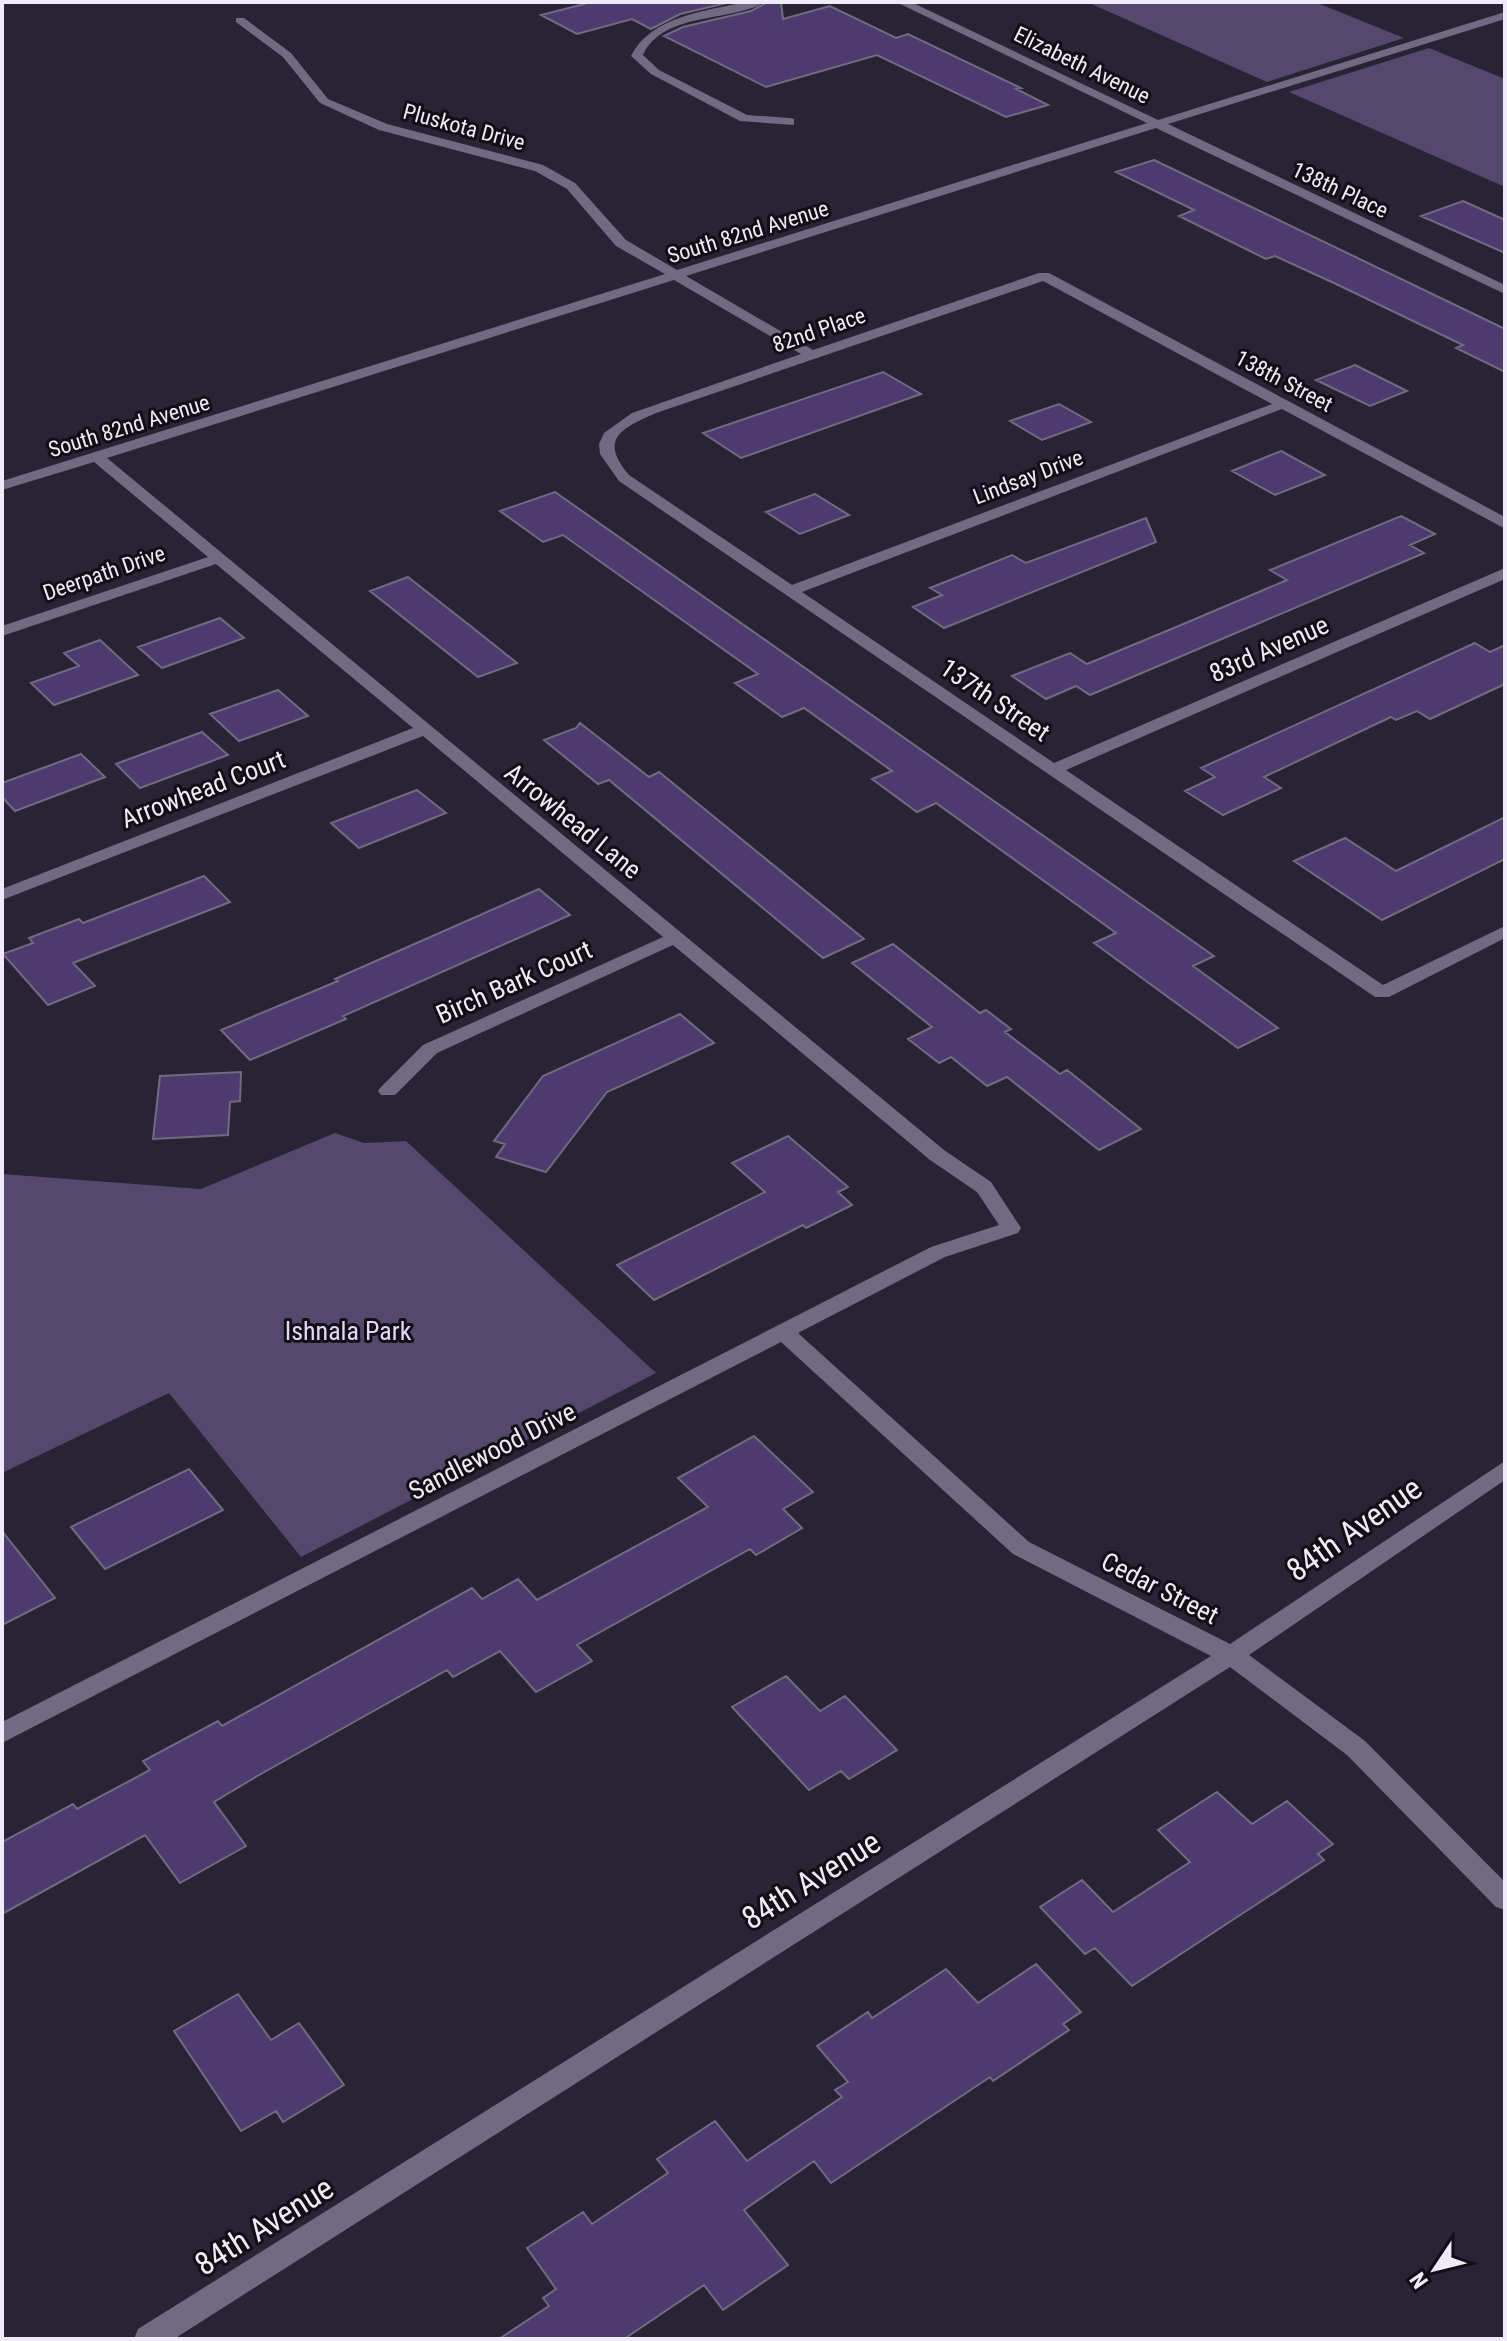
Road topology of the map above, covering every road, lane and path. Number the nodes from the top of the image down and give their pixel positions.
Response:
1 (759, 2) edge
2 (902, 2) edge
3 (1505, 15) edge
4 (240, 20) dead end
5 (790, 122) dead end
6 (1158, 125) junction
7 (678, 274) junction
8 (1044, 276) joint
9 (1505, 290) edge
10 (813, 356) junction
11 (1281, 405) junction
12 (611, 432) joint
13 (97, 457) junction
14 (2, 486) edge
15 (1505, 523) edge
16 (219, 558) junction
17 (1505, 573) edge
18 (790, 591) junction
19 (2, 631) edge
20 (424, 730) junction
21 (1052, 770) junction
22 (2, 895) edge
23 (1505, 931) edge
24 (675, 938) junction
25 (388, 1091) dead end
26 (1011, 1228) joint
27 (785, 1333) junction
28 (1505, 1469) edge
29 (1231, 1655) junction
30 (2, 1733) edge
31 (1505, 1899) edge
32 (148, 2339) edge

1 - 5 street
2 - 6 street, Elizabeth Avenue
3 - 6 street, South 82nd Avenue
4 - 7 street, Pluskota Drive
6 - 7 street, South 82nd Avenue
6 - 9 street, 138th Place
7 - 10 street, Pluskota Drive
7 - 13 street, South 82nd Avenue
8 - 10 street, 82nd Place
8 - 11 street, 138th Street
10 - 12 street, 82nd Place
11 - 15 street, 138th Street
11 - 18 street, Lindsay Drive
12 - 18 street, 137th Street
13 - 14 street, South 82nd Avenue
13 - 16 street, Arrowhead Lane
16 - 19 street, Deerpath Drive
16 - 20 street, Arrowhead Lane
17 - 21 street, 83rd Avenue
18 - 21 street, 137th Street
20 - 22 street, Arrowhead Court
20 - 24 street, Arrowhead Lane
21 - 23 street, 137th Street
24 - 25 street, Birch Bark Court
24 - 26 street, Arrowhead Lane
26 - 27 street, Sandlewood Drive
27 - 29 street, Cedar Street
27 - 30 street, Sandlewood Drive
28 - 29 street, 84th Avenue
29 - 31 street, Cedar Street
29 - 32 street, 84th Avenue

